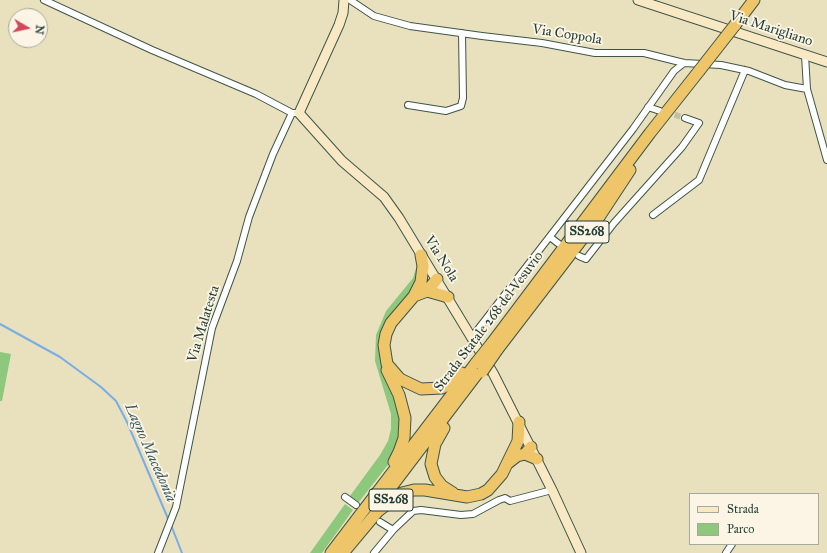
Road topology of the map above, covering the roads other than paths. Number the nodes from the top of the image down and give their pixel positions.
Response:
1 (45, 0) edge
2 (344, 0) edge
3 (350, 0) edge
4 (638, 0) edge
5 (754, 0) edge
6 (462, 33) junction
7 (805, 55) junction
8 (827, 62) edge
9 (684, 63) junction
10 (745, 70) junction
11 (807, 89) junction
12 (408, 105) dead end
13 (648, 107) junction
14 (666, 110) junction
15 (295, 113) junction
16 (685, 118) tunnel mouth
17 (827, 160) edge
18 (654, 215) dead end
19 (550, 237) junction
20 (560, 244) dead end
21 (422, 255) junction
22 (579, 256) dead end
23 (436, 278) junction
24 (424, 286) junction
25 (448, 297) junction
26 (472, 337) junction
27 (493, 344) junction
28 (387, 364) junction
29 (478, 366) junction
30 (518, 422) junction
31 (514, 446) junction
32 (528, 449) junction
33 (537, 459) joint
34 (508, 463) junction
35 (552, 490) junction
36 (459, 496) junction
37 (345, 497) dead end
38 (356, 505) dead end
39 (359, 516) junction
40 (380, 522) dead end
41 (393, 530) junction
42 (158, 553) edge
43 (331, 553) edge
44 (342, 553) edge
45 (374, 553) edge
46 (581, 553) edge

1 - 15 street
2 - 15 street
3 - 6 street, Via Coppola
4 - 7 street, Via Marigliano
5 - 14 highway, Strada Statale 268 del Vesuvio / SS268, bridge
6 - 9 street, Via Coppola
6 - 12 street
7 - 8 street, Via Marigliano
7 - 11 street
9 - 10 street, Via Coppola
9 - 13 street
10 - 11 street, Via Coppola
10 - 18 street
11 - 17 street
13 - 14 street
13 - 19 street
14 - 27 highway, Strada Statale 268 del Vesuvio / SS268
14 - 27 highway, Strada Statale 268 del Vesuvio / SS268
15 - 21 street, Via Nola
15 - 42 street, Via Malatesta
16 - 22 street
19 - 20 street
19 - 26 street
21 - 23 street, Via Nola
21 - 24 highway
23 - 24 highway, SS268
23 - 25 street, Via Nola
24 - 25 highway
24 - 28 highway, SS268
25 - 26 street, Via Nola
26 - 30 street, Via Nola
27 - 29 highway, Strada Statale 268 del Vesuvio / SS268, bridge
28 - 29 highway, SS268
28 - 39 highway, SS268
29 - 36 highway, SS268
29 - 39 highway, Strada Statale 268 del Vesuvio / SS268
29 - 44 highway, Strada Statale 268 del Vesuvio / SS268
30 - 31 highway, SS268
30 - 32 street, Via Nola
31 - 32 highway
31 - 34 highway, SS268
32 - 33 highway
32 - 34 highway, SS268
33 - 35 street
34 - 36 highway, SS268
35 - 41 street
35 - 46 street
36 - 44 highway, SS268
37 - 38 street
39 - 43 highway, Strada Statale 268 del Vesuvio / SS268
40 - 41 street
41 - 45 street

